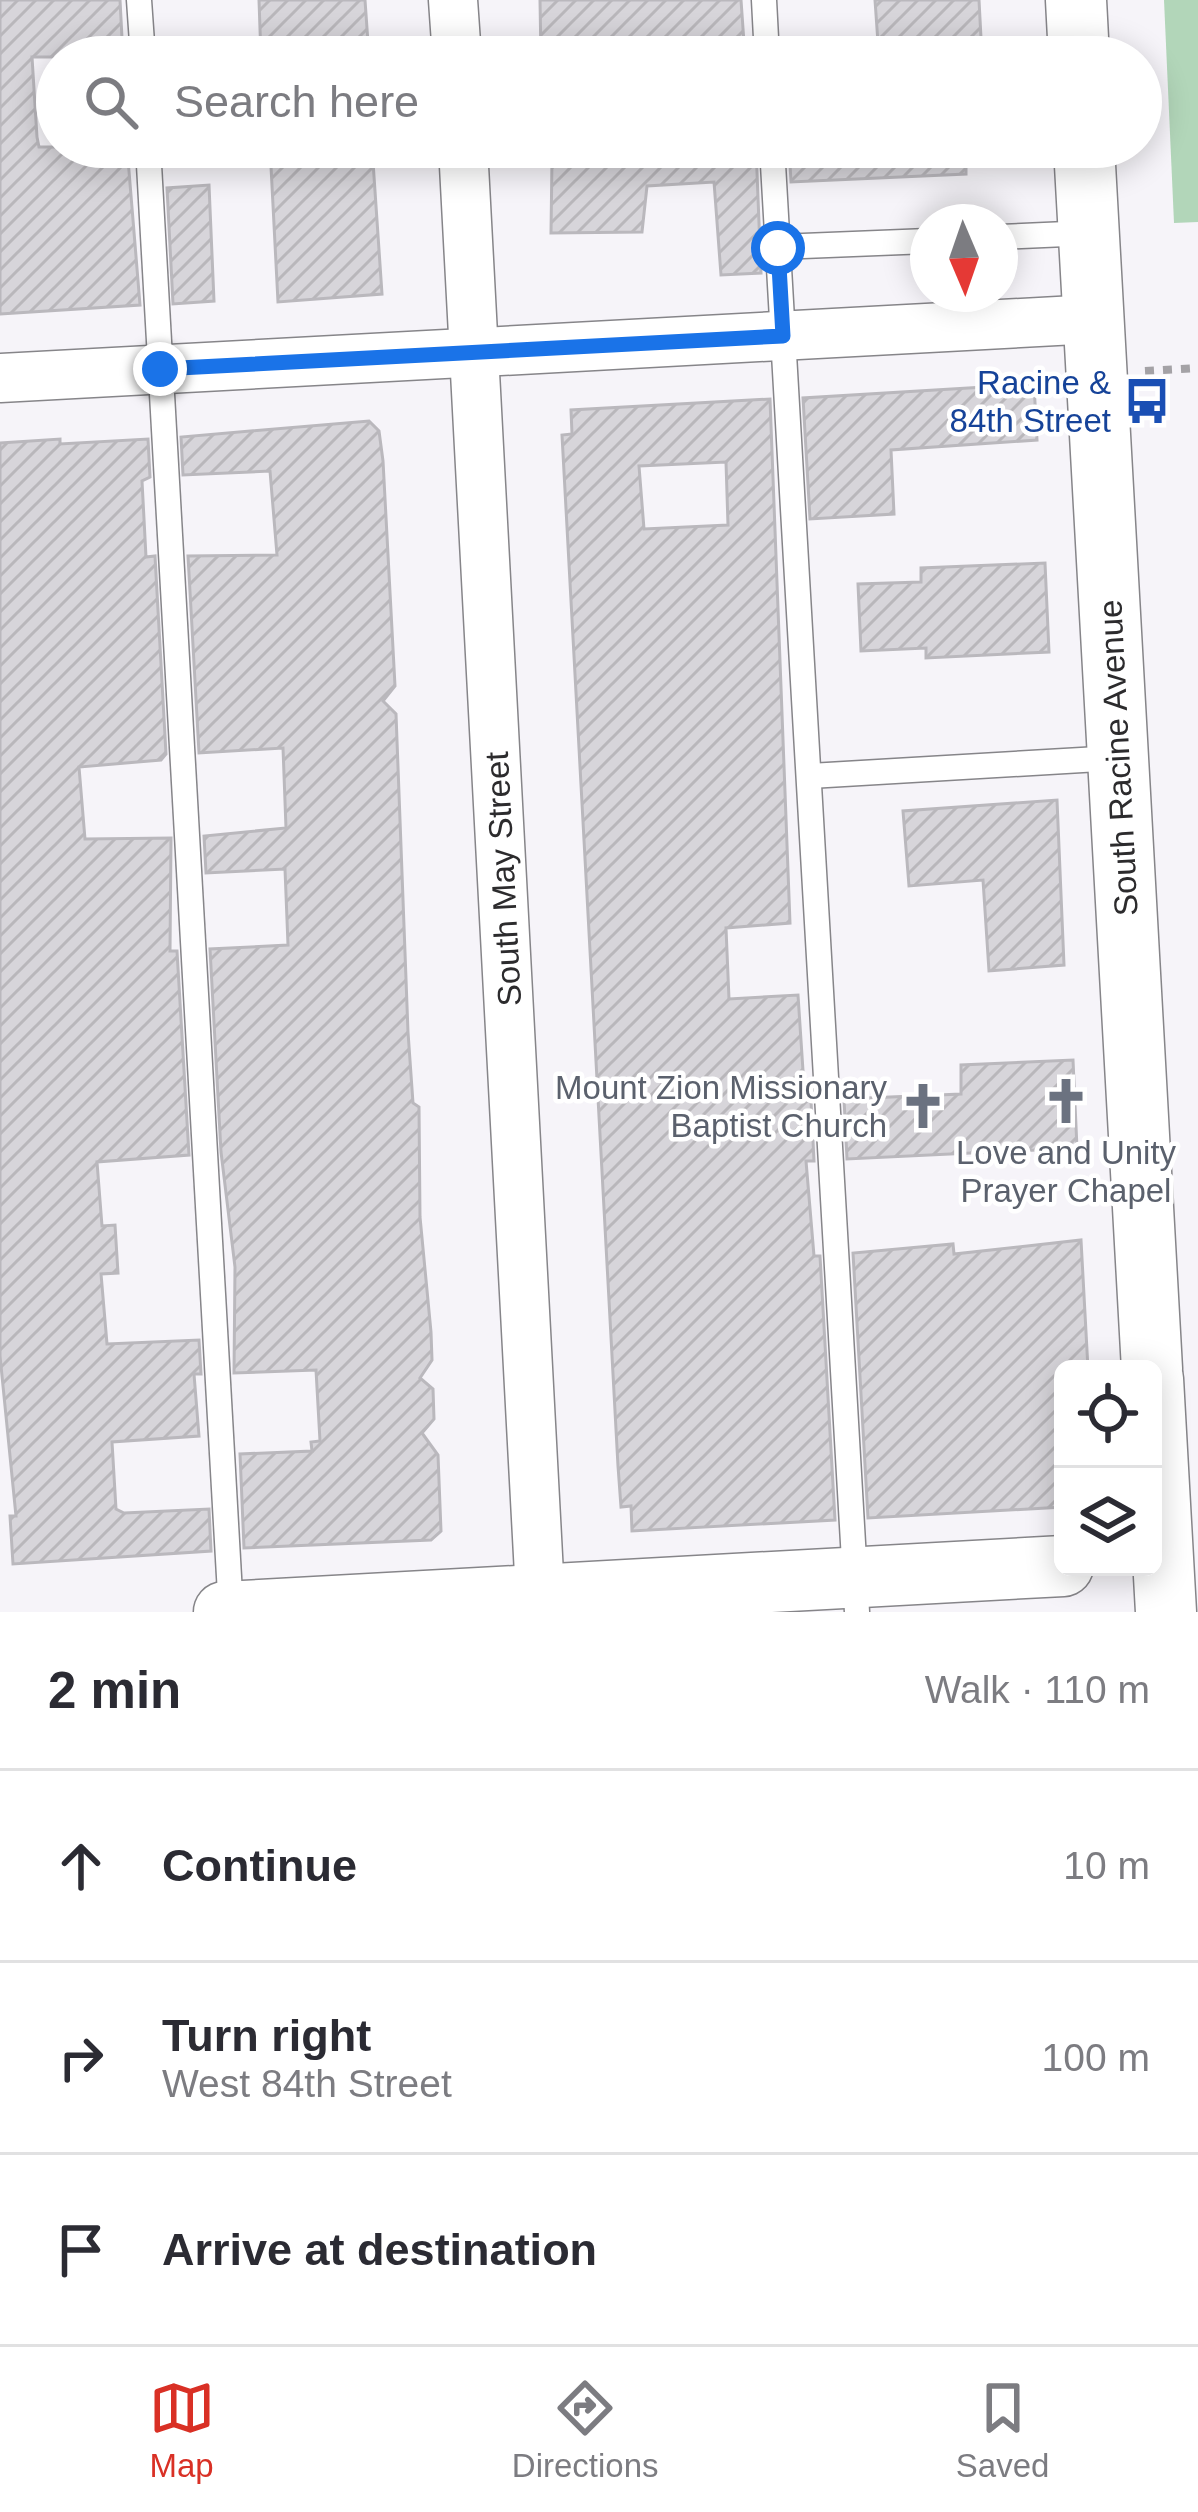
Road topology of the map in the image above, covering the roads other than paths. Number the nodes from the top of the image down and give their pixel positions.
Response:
1 (140, 0) edge
2 (453, 0) edge
3 (764, 0) edge
4 (1076, 0) edge
5 (141, 36) edge
6 (456, 36) edge
7 (766, 36) edge
8 (1078, 36) edge
9 (149, 168) edge
10 (464, 168) edge
11 (773, 168) edge
12 (1085, 168) edge
13 (1088, 233) junction
14 (1018, 236) edge
15 (910, 242) edge
16 (778, 248) junction
17 (1094, 320) junction
18 (783, 336) junction
19 (476, 352) junction
20 (160, 369) junction
21 (0, 378) edge
22 (1118, 758) junction
23 (810, 776) junction
24 (1152, 1360) edge
25 (1161, 1468) edge
26 (1054, 1567) edge
27 (1170, 1573) edge
28 (855, 1595) edge
29 (541, 1604) edge
30 (229, 1612) edge

1 - 5 lane
2 - 6 street
3 - 7 lane
4 - 8 street
9 - 20 lane
10 - 19 street, South May Street
11 - 16 lane
12 - 13 street, South Racine Avenue
13 - 14 lane
13 - 17 street, South Racine Avenue
15 - 16 lane
16 - 18 lane
17 - 18 street
17 - 22 street, South Racine Avenue
18 - 19 street
18 - 23 lane
19 - 20 street
19 - 29 street, South May Street
20 - 21 street
20 - 30 lane
22 - 23 lane
22 - 24 street, South Racine Avenue
23 - 28 lane
25 - 27 street
26 - 28 street
28 - 29 street
29 - 30 street

